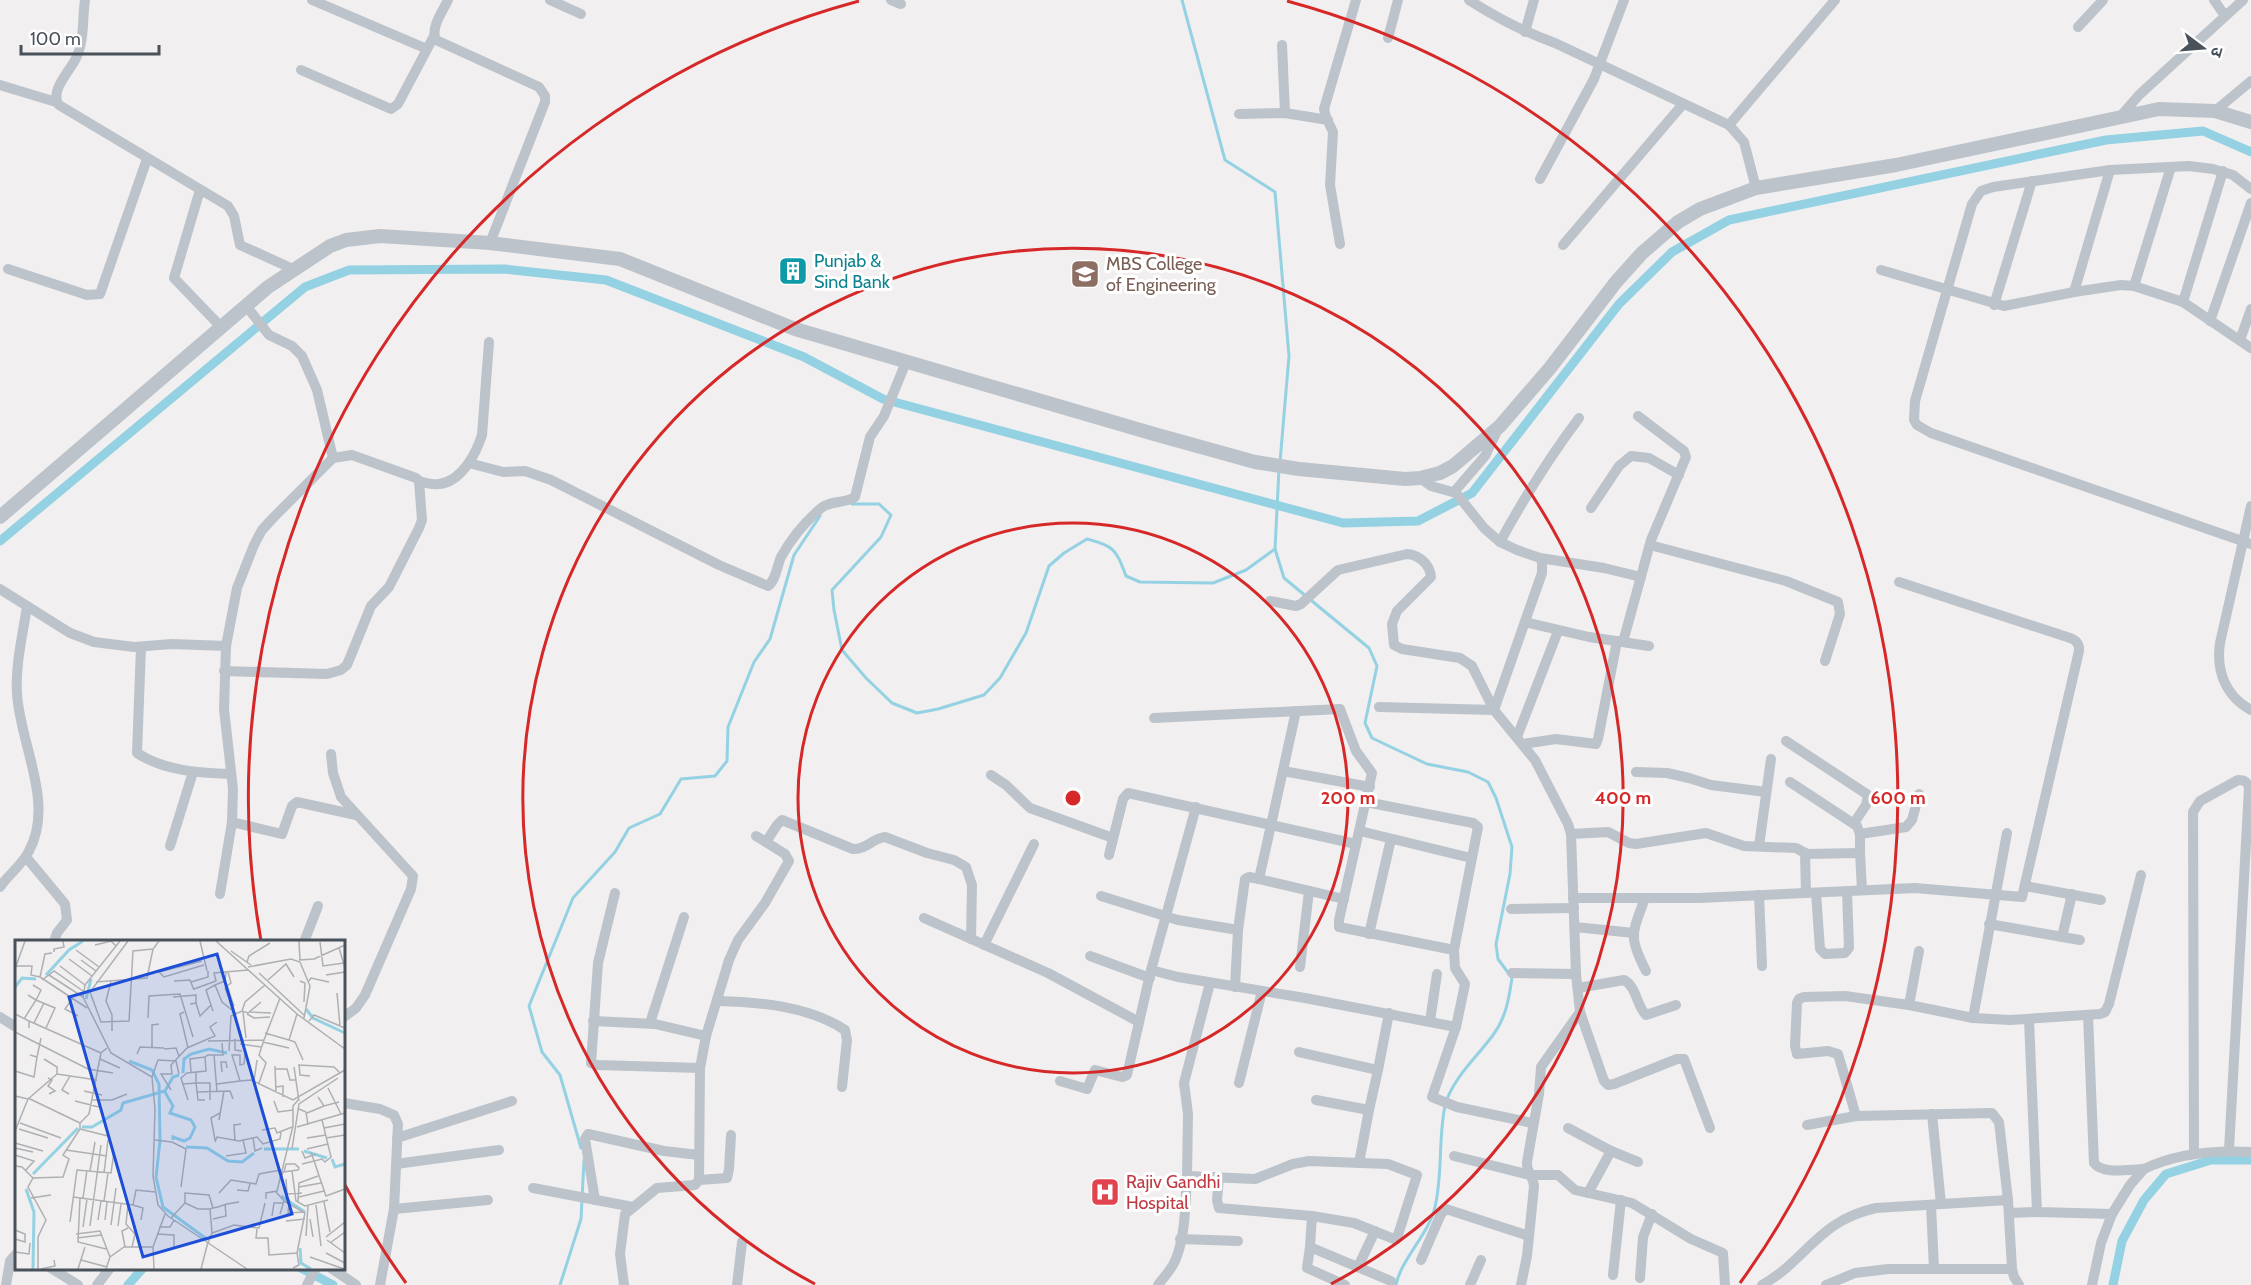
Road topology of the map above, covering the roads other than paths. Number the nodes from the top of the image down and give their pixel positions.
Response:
1 (86, 0) edge
2 (312, 0) edge
3 (448, 0) edge
4 (550, 0) edge
5 (1356, 0) edge
6 (1398, 0) edge
7 (1469, 0) edge
8 (1534, 0) edge
9 (1624, 0) edge
10 (1835, 0) edge
11 (2103, 0) edge
12 (2214, 0) edge
13 (2243, 0) edge
14 (581, 14) dead end
15 (2224, 16) junction
16 (2078, 27) dead end
17 (1525, 32) junction
18 (434, 36) junction
19 (1388, 38) dead end
20 (1282, 45) dead end
21 (427, 49) junction
22 (1600, 64) junction
23 (301, 70) dead end
24 (2251, 81) edge
25 (0, 85) edge
26 (56, 102) junction
27 (1683, 104) junction
28 (2215, 111) junction
29 (1285, 113) junction
30 (1239, 114) dead end
31 (2120, 117) junction
32 (1328, 120) junction
33 (2251, 122) edge
34 (1729, 125) junction
35 (147, 159) junction
36 (2171, 167) junction
37 (2110, 170) junction
38 (2223, 171) junction
39 (1540, 179) dead end
40 (2032, 181) junction
41 (1756, 188) junction
42 (2251, 189) edge
43 (200, 190) junction
44 (2251, 203) edge
45 (490, 243) junction
46 (1340, 244) dead end
47 (1563, 245) dead end
48 (8, 269) dead end
49 (293, 269) junction
50 (1881, 270) dead end
51 (2134, 286) junction
52 (1946, 290) junction
53 (2074, 292) junction
54 (2183, 302) junction
55 (1994, 305) junction
56 (2251, 309) edge
57 (250, 310) junction
58 (2210, 321) junction
59 (222, 328) junction
60 (2240, 340) junction
61 (489, 342) dead end
62 (2251, 348) edge
63 (906, 362) junction
64 (1638, 416) dead end
65 (1580, 418) dead end
66 (1500, 426) junction
67 (333, 458) junction
68 (469, 463) junction
69 (1678, 475) junction
70 (1419, 478) junction
71 (419, 481) junction
72 (1456, 493) junction
73 (2251, 506) edge
74 (1591, 508) dead end
75 (0, 517) edge
76 (1500, 542) junction
77 (2247, 543) edge
78 (1650, 545) junction
79 (1540, 558) junction
80 (1641, 578) junction
81 (1899, 582) dead end
82 (0, 589) edge
83 (1270, 602) dead end
84 (27, 606) junction
85 (1525, 622) junction
86 (1558, 631) junction
87 (1620, 642) junction
88 (141, 646) junction
89 (226, 646) junction
90 (1648, 646) dead end
91 (1825, 661) dead end
92 (224, 671) junction
93 (1379, 707) dead end
94 (1494, 710) junction
95 (2251, 710) edge
96 (1296, 711) junction
97 (1154, 718) dead end
98 (1520, 740) junction
99 (1786, 741) dead end
100 (331, 754) dead end
101 (1771, 759) dead end
102 (1283, 771) junction
103 (193, 772) junction
104 (1636, 772) dead end
105 (231, 774) junction
106 (991, 776) dead end
107 (1790, 782) dead end
108 (1370, 787) junction
109 (1766, 792) junction
110 (1919, 794) dead end
111 (1366, 802) junction
112 (1196, 807) junction
113 (356, 815) junction
114 (232, 822) junction
115 (1854, 823) junction
116 (1271, 825) junction
117 (1360, 831) junction
118 (2007, 833) dead end
119 (1571, 834) junction
120 (1860, 834) junction
121 (756, 836) dead end
122 (1113, 838) junction
123 (1391, 839) junction
124 (766, 842) junction
125 (1034, 844) dead end
126 (1356, 844) junction
127 (170, 846) dead end
128 (1759, 846) junction
129 (1805, 853) junction
130 (1860, 853) junction
131 (1109, 855) dead end
132 (26, 857) junction
133 (1471, 858) junction
134 (2141, 875) dead end
135 (1259, 879) junction
136 (2025, 886) junction
137 (0, 887) edge
138 (1862, 890) junction
139 (1309, 891) junction
140 (1847, 891) junction
141 (615, 893) dead end
142 (1811, 893) junction
143 (220, 894) dead end
144 (1995, 894) junction
145 (2072, 894) junction
146 (1759, 895) junction
147 (1101, 896) dead end
148 (1645, 898) junction
149 (1344, 899) junction
150 (2101, 900) dead end
151 (1574, 903) junction
152 (318, 906) dead end
153 (1511, 909) dead end
154 (684, 917) dead end
155 (1167, 917) junction
156 (924, 918) dead end
157 (1989, 924) junction
158 (1575, 927) junction
159 (1238, 930) junction
160 (1634, 933) junction
161 (1370, 934) junction
162 (2062, 937) junction
163 (971, 939) junction
164 (55, 940) edge
165 (305, 940) edge
166 (2080, 940) dead end
167 (984, 945) junction
168 (1454, 950) junction
169 (1919, 951) dead end
170 (1090, 956) dead end
171 (1762, 966) dead end
172 (1300, 967) dead end
173 (1646, 971) dead end
174 (1512, 972) dead end
175 (1150, 974) junction
176 (1437, 974) dead end
177 (1576, 974) junction
178 (1210, 982) junction
179 (1236, 987) junction
180 (1578, 988) junction
181 (1262, 992) junction
182 (717, 1001) junction
183 (1676, 1005) dead end
184 (1909, 1005) junction
185 (1580, 1012) junction
186 (1389, 1013) junction
187 (2088, 1015) junction
188 (345, 1016) edge
189 (0, 1017) edge
190 (1973, 1018) junction
191 (2029, 1019) junction
192 (593, 1021) junction
193 (1139, 1022) junction
194 (1430, 1022) junction
195 (650, 1023) junction
196 (15, 1027) edge
197 (1456, 1027) junction
198 (706, 1036) junction
199 (1299, 1052) dead end
200 (700, 1068) junction
201 (1378, 1070) junction
202 (1060, 1081) dead end
203 (1239, 1083) dead end
204 (842, 1087) dead end
205 (1316, 1100) dead end
206 (512, 1101) dead end
207 (345, 1103) edge
208 (1369, 1110) junction
209 (1932, 1114) junction
210 (1856, 1116) junction
211 (1532, 1123) junction
212 (1807, 1125) dead end
213 (1568, 1128) dead end
214 (1710, 1128) dead end
215 (731, 1135) dead end
216 (397, 1138) junction
217 (499, 1150) dead end
218 (2229, 1150) junction
219 (1611, 1151) junction
220 (2251, 1152) edge
221 (2193, 1154) junction
222 (699, 1155) junction
223 (1454, 1156) dead end
224 (1359, 1162) junction
225 (1638, 1162) dead end
226 (396, 1164) junction
227 (2144, 1168) junction
228 (1530, 1175) junction
229 (1187, 1176) junction
230 (1219, 1177) junction
231 (699, 1180) junction
232 (533, 1188) dead end
233 (1588, 1193) junction
234 (587, 1198) junction
235 (488, 1200) dead end
236 (1622, 1200) junction
237 (2008, 1200) junction
238 (1936, 1204) junction
239 (633, 1207) junction
240 (394, 1209) junction
241 (2037, 1212) junction
242 (2009, 1213) junction
243 (1652, 1214) junction
244 (2112, 1214) junction
245 (1312, 1216) junction
246 (1375, 1231) junction
247 (1529, 1236) junction
248 (1180, 1239) junction
249 (1238, 1241) dead end
250 (742, 1242) dead end
251 (1310, 1247) junction
252 (15, 1255) edge
253 (1421, 1260) dead end
254 (1480, 1260) dead end
255 (1358, 1268) junction
256 (1934, 1269) junction
257 (2013, 1269) junction
258 (53, 1270) edge
259 (109, 1270) edge
260 (315, 1270) edge
261 (333, 1270) edge
262 (1613, 1275) dead end
263 (1776, 1276) junction
264 (1641, 1278) dead end
265 (1391, 1281) dead end
266 (1840, 1282) edge
267 (308, 1284) edge
268 (6, 1285) edge
269 (78, 1285) edge
270 (97, 1285) edge
271 (356, 1285) edge
272 (380, 1285) edge
273 (624, 1285) edge
274 (737, 1285) edge
275 (1158, 1285) edge
276 (1346, 1285) edge
277 (1470, 1285) edge
278 (1521, 1285) edge
279 (1725, 1285) edge
280 (1762, 1285) edge
281 (1786, 1285) edge
282 (1826, 1285) edge
283 (2019, 1285) edge
284 (2092, 1285) edge

1 - 26 street
2 - 21 street
3 - 18 street
4 - 14 street
5 - 32 street
6 - 19 street
7 - 17 street
8 - 17 street
9 - 22 street
10 - 34 street
11 - 16 street
12 - 15 street
13 - 15 street
15 - 31 street
17 - 22 street
18 - 21 street
18 - 45 street
20 - 29 street
21 - 23 street
22 - 27 street
22 - 39 street
24 - 28 street
25 - 26 street
26 - 35 street
27 - 34 street
27 - 47 street
28 - 31 street
28 - 33 street
29 - 30 street
29 - 32 street
31 - 41 street
32 - 46 street
34 - 41 street
35 - 43 street
35 - 48 street
36 - 37 street
36 - 38 street
36 - 51 street
37 - 40 street
37 - 53 street
38 - 42 street
38 - 54 street
40 - 52 street
40 - 55 street
41 - 66 street
43 - 49 street
43 - 59 street
44 - 58 street
45 - 49 street
45 - 63 street
49 - 57 street
50 - 52 street
51 - 53 street
51 - 54 street
52 - 55 street
52 - 77 street
53 - 55 street
54 - 58 street
56 - 60 street
57 - 59 street
57 - 67 street
58 - 60 street
59 - 75 street
60 - 62 street
61 - 68 street
63 - 68 street
63 - 70 street
64 - 69 street
65 - 76 street
66 - 70 street
66 - 72 street
67 - 71 street
67 - 89 street
68 - 71 street
69 - 74 street
69 - 78 street
70 - 72 street
71 - 92 street
72 - 76 street
73 - 77 street
76 - 79 street
77 - 95 street
78 - 80 street
78 - 91 street
79 - 80 street
79 - 85 street
80 - 87 street
81 - 136 street
82 - 84 street
83 - 94 street
84 - 88 street
84 - 132 street
85 - 86 street
85 - 94 street
86 - 87 street
86 - 98 street
87 - 90 street
87 - 98 street
88 - 89 street
88 - 103 street
89 - 92 street
92 - 105 street
93 - 94 street
94 - 98 street
96 - 97 street
96 - 102 street
96 - 108 street
98 - 119 street
99 - 115 street
100 - 113 street
101 - 109 street
102 - 108 street
102 - 116 street
103 - 105 street
103 - 127 street
104 - 109 street
105 - 114 street
106 - 122 street
107 - 115 street
108 - 111 street
109 - 128 street
110 - 120 street
111 - 117 street
111 - 133 street
112 - 116 street
112 - 122 street
112 - 155 street
113 - 114 street
113 - 188 street
114 - 143 street
115 - 120 street
116 - 126 street
116 - 135 street
117 - 123 street
117 - 126 street
118 - 144 street
119 - 128 street
119 - 151 street
120 - 130 street
121 - 124 street
122 - 131 street
123 - 133 street
123 - 161 street
124 - 163 street
124 - 182 street
125 - 167 street
126 - 149 street
128 - 129 street
129 - 130 street
129 - 142 street
130 - 138 street
132 - 137 street
132 - 164 street
133 - 168 street
134 - 187 street
135 - 139 street
135 - 159 street
136 - 144 street
136 - 145 street
138 - 140 street
138 - 144 street
139 - 149 street
139 - 172 street
140 - 142 street
140 - 142 street
141 - 192 street
142 - 146 street
144 - 157 street
145 - 150 street
145 - 162 street
146 - 148 street
146 - 171 street
147 - 155 street
148 - 151 street
148 - 160 street
149 - 161 street
151 - 153 street
151 - 158 street
152 - 165 street
154 - 195 street
155 - 159 street
155 - 175 street
156 - 163 street
157 - 162 street
157 - 190 street
158 - 160 street
158 - 177 street
159 - 179 street
160 - 173 street
161 - 168 street
162 - 166 street
163 - 167 street
167 - 193 street
168 - 197 street
169 - 184 street
170 - 175 street
174 - 177 street
175 - 178 street
175 - 193 street
176 - 194 street
177 - 180 street
178 - 179 street
178 - 229 street
179 - 181 street
180 - 183 street
180 - 185 street
181 - 186 street
181 - 203 street
182 - 198 street
182 - 204 street
184 - 190 street
184 - 210 street
185 - 211 street
185 - 214 street
186 - 194 street
186 - 201 street
187 - 191 street
187 - 227 street
189 - 196 street
190 - 191 street
191 - 241 street
192 - 195 street
192 - 200 street
193 - 202 street
194 - 197 street
195 - 198 street
197 - 211 street
198 - 200 street
199 - 201 street
200 - 222 street
201 - 208 street
205 - 208 street
206 - 216 street
207 - 216 street
208 - 224 street
209 - 210 street
209 - 237 street
209 - 238 street
210 - 212 street
211 - 228 street
213 - 219 street
215 - 231 street
216 - 226 street
217 - 226 street
218 - 220 street
218 - 221 street
218 - 221 street
219 - 225 street
219 - 233 street
221 - 227 street
222 - 231 street
222 - 234 street
223 - 228 street
224 - 230 street
224 - 246 street
226 - 240 street
227 - 244 street
228 - 233 street
228 - 247 street
229 - 230 street
229 - 248 street
230 - 245 street
231 - 239 street
232 - 234 street
233 - 236 street
234 - 239 street
235 - 240 street
236 - 243 street
236 - 262 street
237 - 238 street
237 - 242 street
238 - 256 street
238 - 263 street
239 - 273 street
240 - 272 street
241 - 242 street
241 - 244 street
242 - 257 street
243 - 264 street
243 - 279 street
244 - 284 street
245 - 246 street
245 - 251 street
246 - 255 street
247 - 253 street
247 - 278 street
248 - 249 street
248 - 275 street
250 - 274 street
251 - 255 street
251 - 276 street
252 - 268 street
254 - 277 street
255 - 265 street
256 - 257 street
256 - 266 street
257 - 283 street
258 - 269 street
259 - 270 street
260 - 267 street
261 - 271 street
263 - 280 street
263 - 281 street
266 - 282 street

